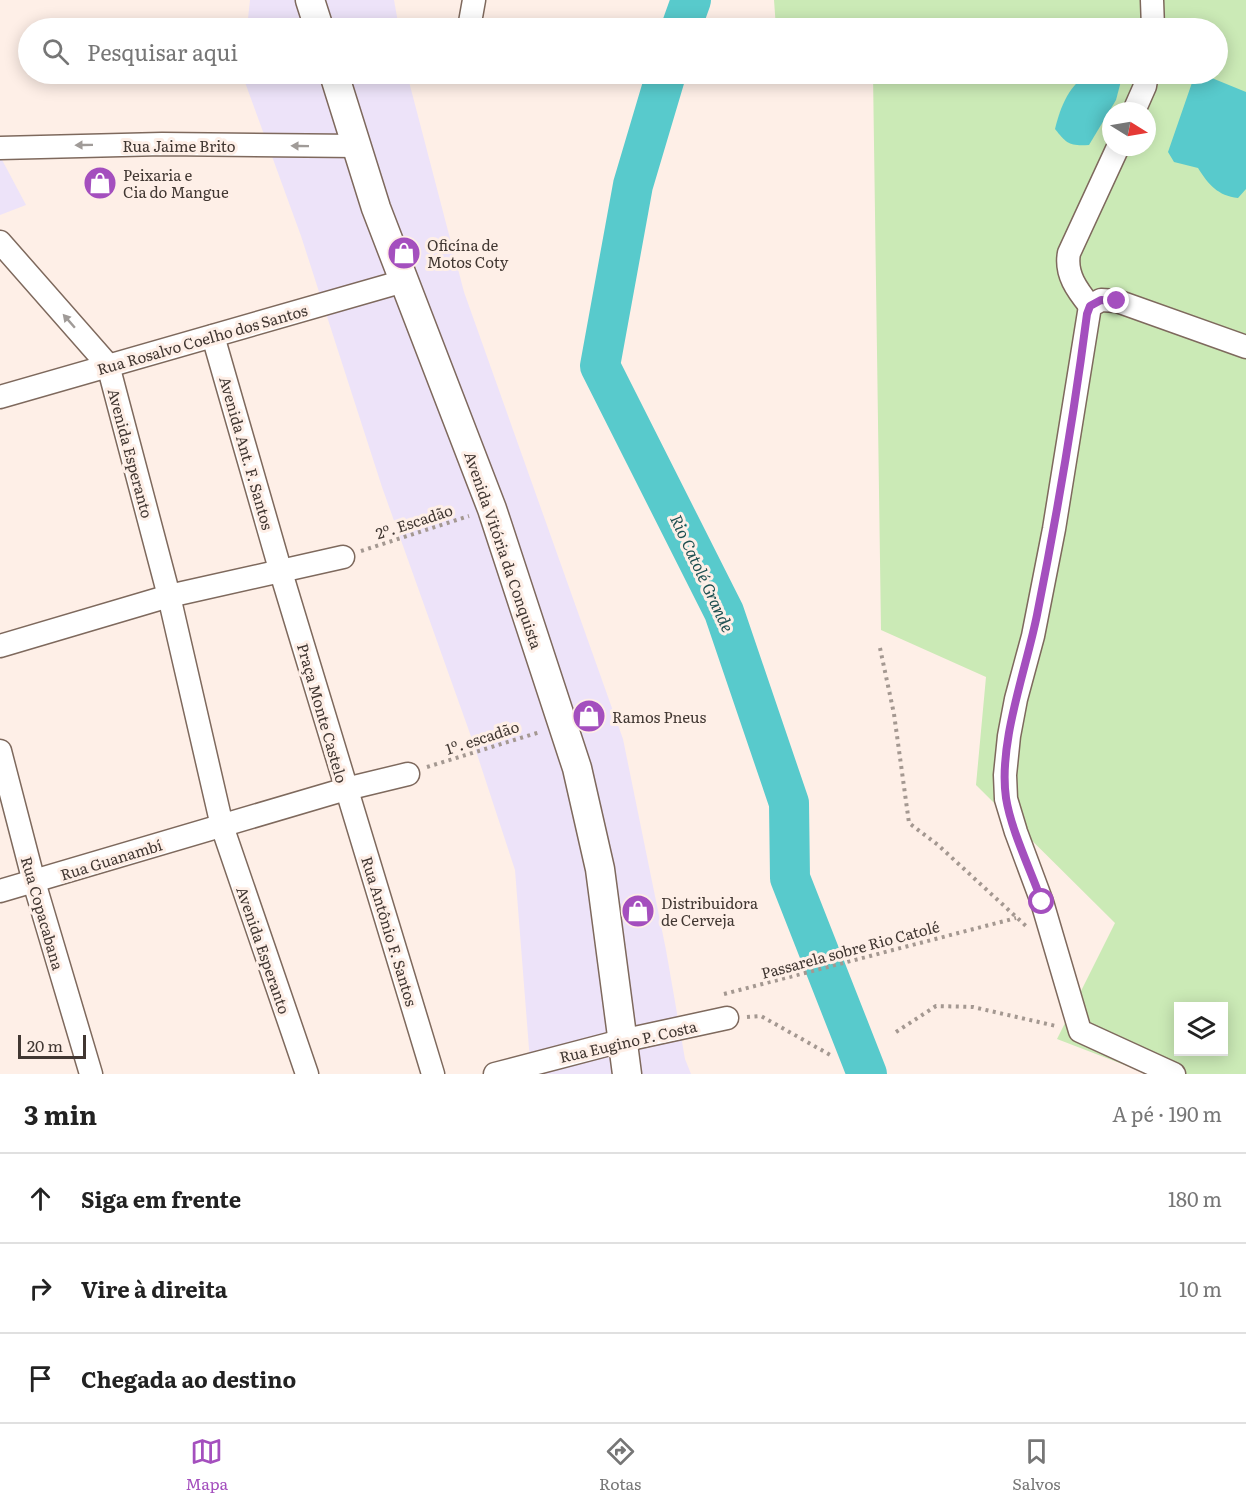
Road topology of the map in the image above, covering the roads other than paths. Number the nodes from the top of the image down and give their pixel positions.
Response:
1 (310, 0) edge
2 (474, 0) edge
3 (1152, 0) edge
4 (316, 18) edge
5 (471, 18) edge
6 (1153, 18) edge
7 (337, 84) edge
8 (1146, 84) edge
9 (1138, 102) edge
10 (359, 146) junction
11 (0, 148) edge
12 (1114, 156) edge
13 (0, 242) edge
14 (404, 281) junction
15 (1090, 306) junction
16 (213, 336) junction
17 (1246, 347) edge
18 (108, 365) junction
19 (0, 396) edge
20 (343, 557) road end
21 (280, 570) junction
22 (169, 596) junction
23 (0, 646) edge
24 (0, 751) edge
25 (408, 774) road end
26 (346, 789) junction
27 (222, 826) junction
28 (34, 882) junction
29 (0, 891) edge
30 (727, 1018) road end
31 (621, 1041) junction
32 (91, 1074) edge
33 (307, 1074) edge
34 (433, 1074) edge
35 (495, 1074) edge
36 (627, 1074) edge
37 (1174, 1074) edge

1 - 4 main road
2 - 5 street
3 - 6 street
7 - 10 main road, Avenida Vitória da Conquista
8 - 9 street
10 -> 11 street, Rua Jaime Brito
10 - 14 main road, Avenida Vitória da Conquista
12 - 15 street
18 -> 13 street, Avenida Esperanto
14 - 16 street, Rua Rosalvo Coelho dos Santos
14 - 31 main road, Avenida Vitória da Conquista
15 - 17 street
15 - 37 street
16 - 18 street, Rua Rosalvo Coelho dos Santos
16 - 21 street, Avenida Ant. F. Santos
18 - 19 street, Rua Rosalvo Coelho dos Santos
18 - 22 street, Avenida Esperanto
20 - 21 street
21 - 22 street
21 - 26 street, Praça Monte Castelo
22 - 23 street
22 - 27 street
24 - 28 street, Rua Copacabana
25 - 26 street
26 - 27 street, Praça Monte Castelo
26 - 34 street, Rua Antônio F. Santos
27 - 28 street, Rua Guanambí
27 - 33 street, Avenida Esperanto
28 - 29 street, Rua Guanambí
28 - 32 street, Rua Copacabana
30 - 31 street, Rua Eugino P. Costa
31 - 35 street, Rua Eugino P. Costa
31 - 36 main road, Avenida Vitória da Conquista

